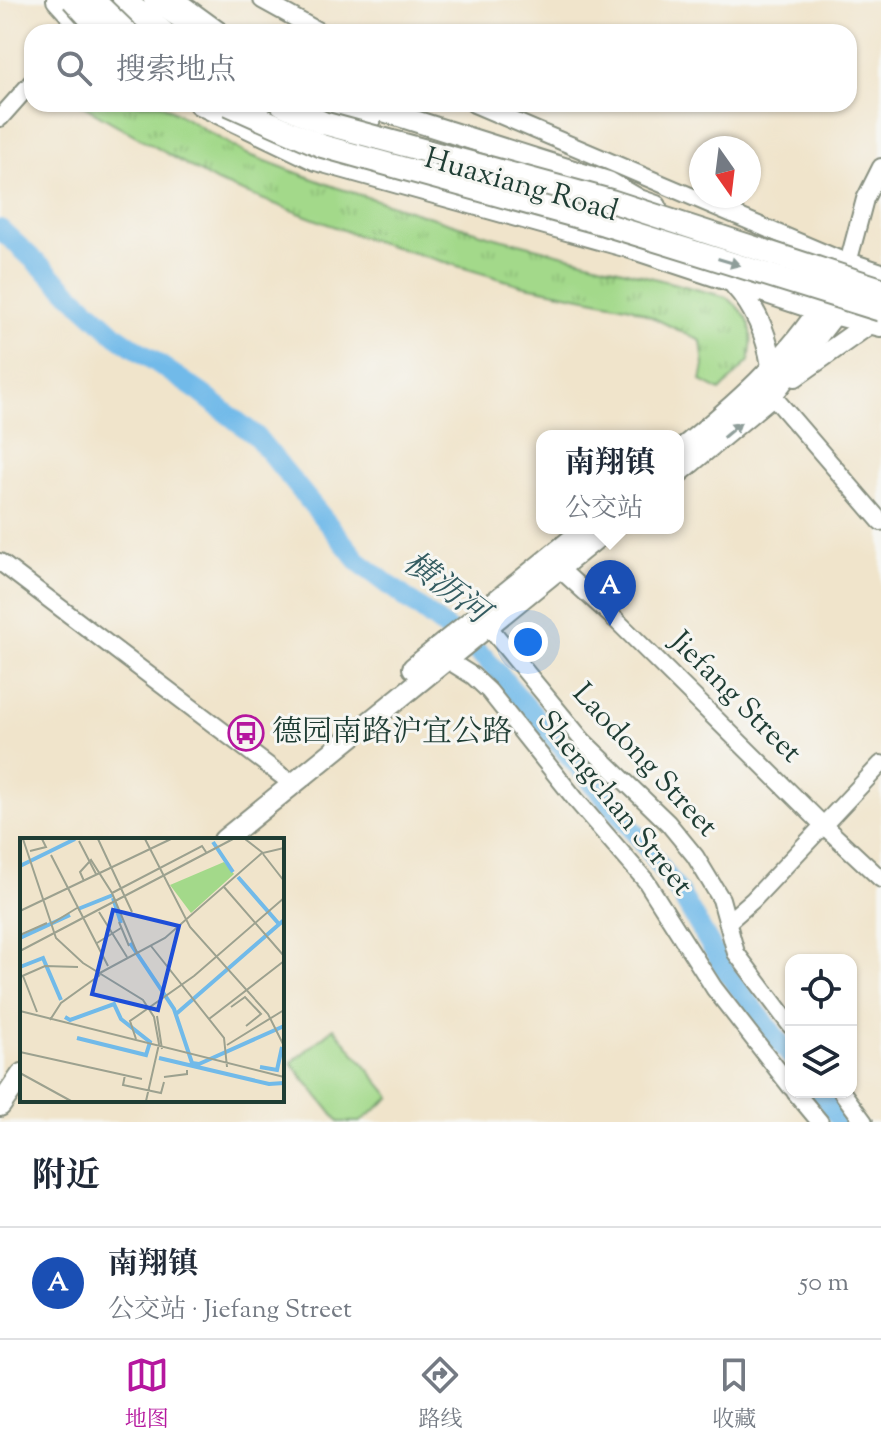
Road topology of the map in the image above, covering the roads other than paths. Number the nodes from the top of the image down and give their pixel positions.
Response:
1 (57, 0) edge
2 (72, 0) edge
3 (93, 0) edge
4 (105, 0) edge
5 (124, 0) edge
6 (154, 0) edge
7 (174, 0) edge
8 (262, 0) edge
9 (79, 24) edge
10 (83, 24) edge
11 (90, 24) edge
12 (118, 24) edge
13 (153, 24) edge
14 (188, 24) edge
15 (207, 24) edge
16 (306, 24) edge
17 (24, 91) edge
18 (196, 112) edge
19 (216, 112) edge
20 (246, 112) edge
21 (299, 112) edge
22 (357, 112) edge
23 (386, 112) edge
24 (493, 112) edge
25 (0, 118) edge
26 (881, 167) edge
27 (639, 200) junction
28 (628, 247) junction
29 (848, 263) junction
30 (878, 278) edge
31 (732, 282) junction
32 (826, 312) junction
33 (877, 320) edge
34 (776, 382) junction
35 (684, 447) edge
36 (684, 467) edge
37 (881, 522) edge
38 (580, 534) edge
39 (600, 534) edge
40 (0, 562) edge
41 (553, 564) junction
42 (478, 627) junction
43 (445, 651) junction
44 (881, 764) edge
45 (286, 779) junction
46 (823, 825) junction
47 (210, 838) edge
48 (226, 838) edge
49 (881, 879) edge
50 (729, 921) junction
51 (785, 1018) edge
52 (20, 1077) edge
53 (785, 1079) edge
54 (20, 1098) edge
55 (800, 1098) edge
56 (846, 1098) edge
57 (0, 1106) edge
58 (3, 1122) edge
59 (820, 1122) edge
60 (864, 1122) edge

1 - 9 main road
2 - 10 main road, bridge
3 - 12 highway, bridge
4 - 11 street
5 - 13 highway
6 - 14 main road
7 - 15 main road
8 - 16 street
17 - 25 street
18 - 28 main road
19 - 28 main road, Huaxiang Road
20 -> 33 highway, bridge
21 - 30 highway, bridge
22 - 27 main road, Huaxiang Road
23 - 27 main road
24 - 29 street
26 - 29 street
27 - 29 main road
28 - 31 main road, Huaxiang Road
29 - 30 main road
29 - 32 main road
30 - 32 main road
31 - 32 main road, Huaxiang Road
31 - 34 main road
32 - 33 main road, Huaxiang Road
32 - 34 main road
33 - 34 main road
34 - 35 main road
36 -> 34 main road
34 - 37 street
38 - 41 main road
39 - 41 main road
40 - 45 street
41 - 42 main road
41 - 46 street, Jiefang Street
42 - 43 main road
42 - 50 street, Laodong Street
43 - 45 main road
43 - 53 street, Shengchan Street
44 - 46 street
45 - 47 main road
45 - 48 main road
46 - 49 street, Jiefang Street
46 - 50 street
50 - 51 street, Laodong Street
52 - 57 main road
54 - 58 main road
55 - 59 street
56 - 60 street

